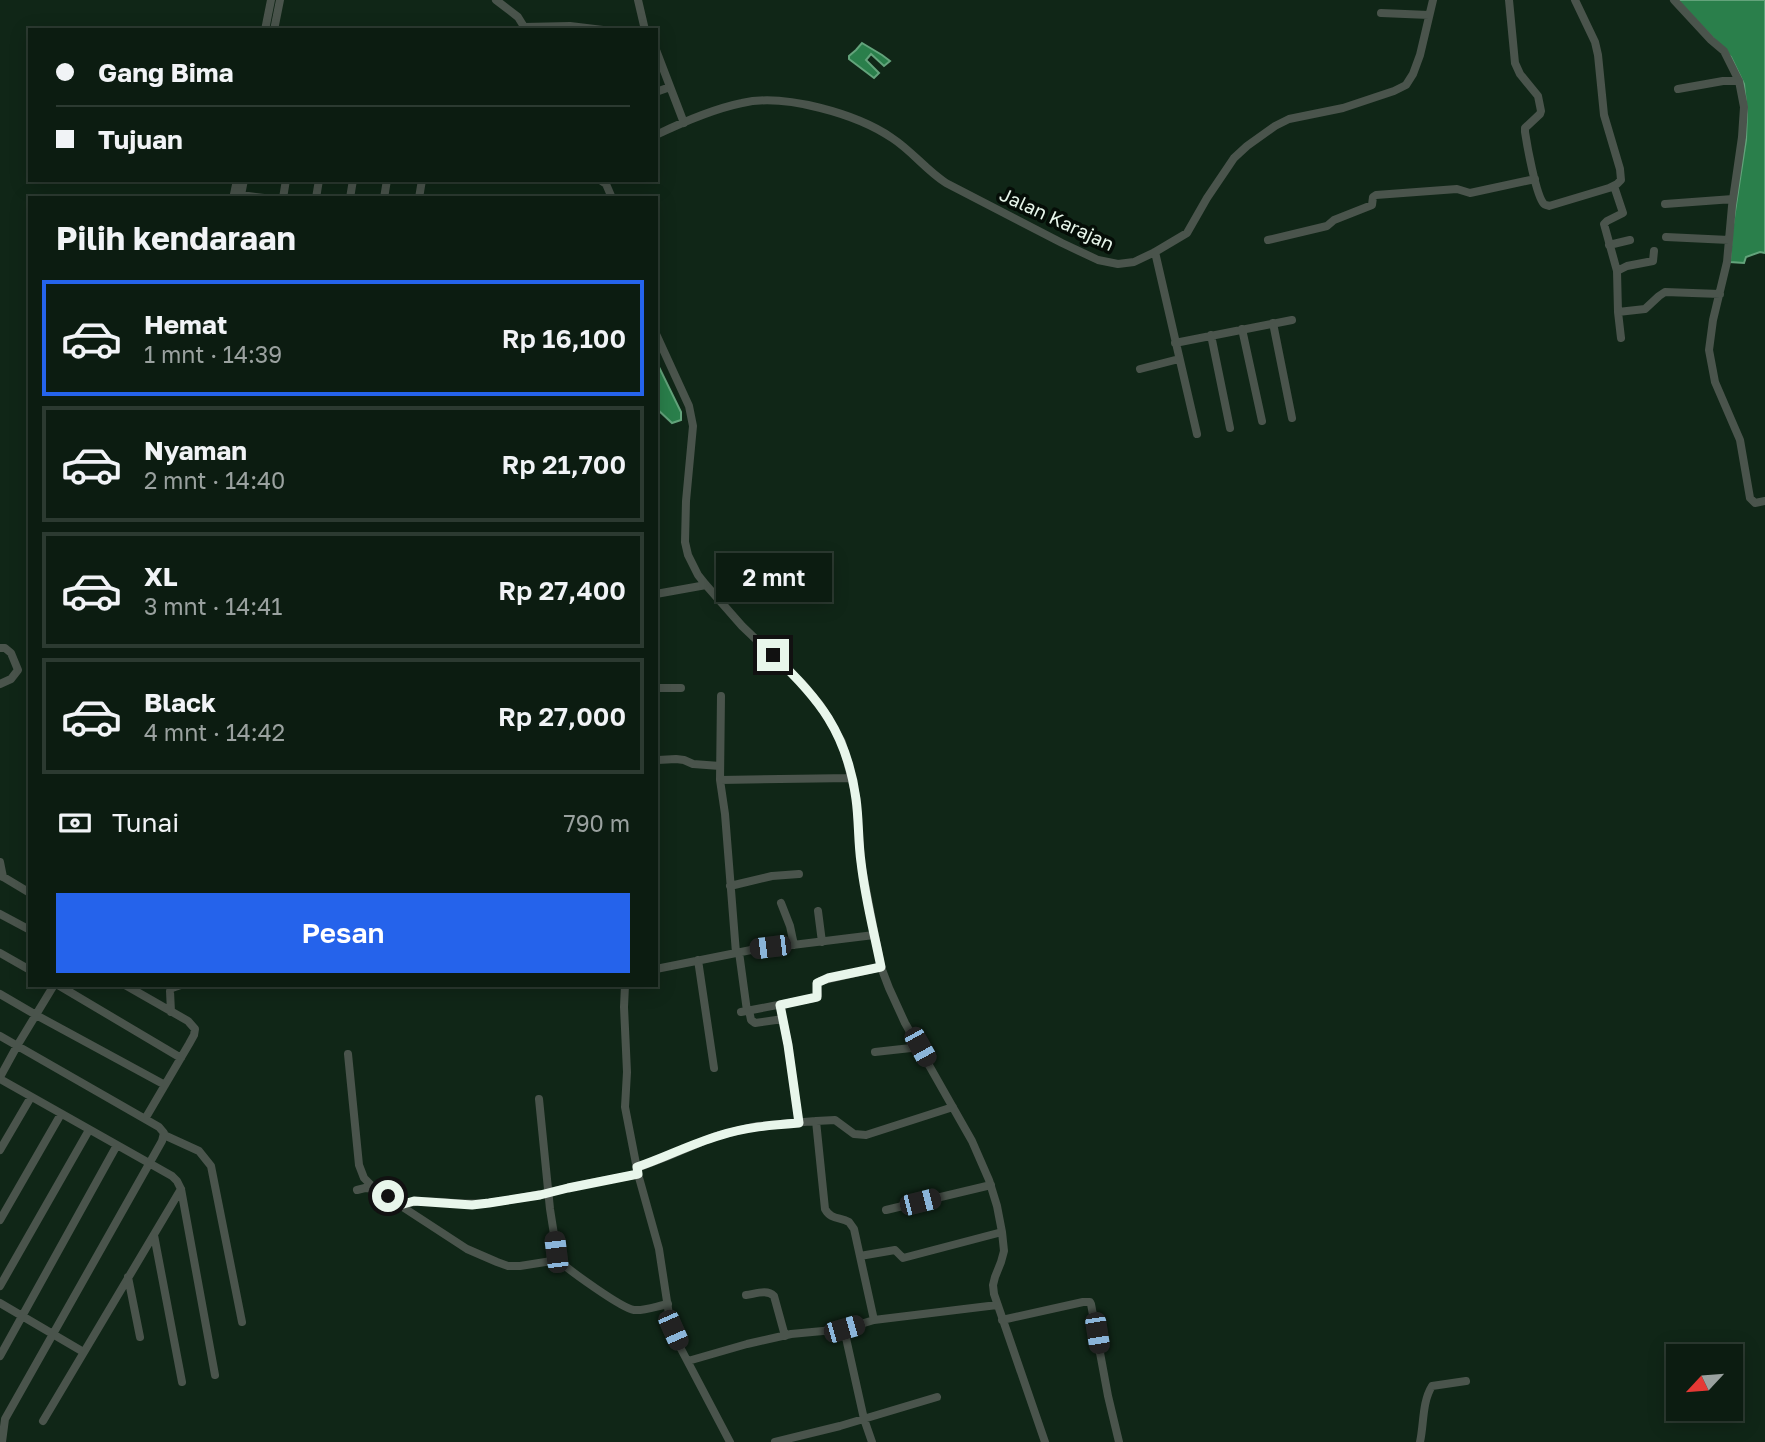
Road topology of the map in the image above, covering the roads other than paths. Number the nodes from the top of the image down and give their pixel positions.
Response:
1 (271, 0) edge
2 (280, 0) edge
3 (496, 0) edge
4 (638, 0) edge
5 (1433, 0) edge
6 (1509, 0) edge
7 (1575, 0) edge
8 (1674, 0) edge
9 (1381, 13) dead end
10 (1429, 15) junction
11 (265, 28) edge
12 (274, 28) edge
13 (524, 28) edge
14 (540, 28) edge
15 (586, 28) edge
16 (645, 28) edge
17 (658, 55) edge
18 (1740, 81) junction
19 (670, 87) junction
20 (1678, 89) dead end
21 (658, 91) edge
22 (684, 122) junction
23 (658, 134) edge
24 (1535, 179) junction
25 (237, 182) edge
26 (243, 182) edge
27 (1614, 186) junction
28 (240, 195) junction
29 (248, 196) edge
30 (1733, 199) junction
31 (1665, 204) dead end
32 (1666, 237) dead end
33 (1268, 240) dead end
34 (1630, 240) dead end
35 (1729, 240) junction
36 (1609, 245) junction
37 (1654, 251) dead end
38 (1154, 253) junction
39 (1617, 271) junction
40 (1720, 294) junction
41 (1618, 312) junction
42 (1292, 320) dead end
43 (1273, 323) junction
44 (1242, 329) junction
45 (1211, 335) junction
46 (658, 338) edge
47 (1621, 338) dead end
48 (1175, 343) junction
49 (1179, 359) junction
50 (1140, 369) dead end
51 (1293, 418) dead end
52 (1262, 421) dead end
53 (1230, 428) dead end
54 (1197, 434) dead end
55 (1765, 501) edge
56 (706, 585) junction
57 (658, 594) edge
58 (0, 648) edge
59 (0, 684) edge
60 (658, 688) edge
61 (681, 688) dead end
62 (721, 696) dead end
63 (658, 760) dead end
64 (720, 766) junction
65 (852, 778) junction
66 (720, 780) junction
67 (0, 862) edge
68 (799, 874) dead end
69 (2, 876) edge
70 (730, 886) junction
71 (28, 892) edge
72 (780, 903) dead end
73 (818, 911) dead end
74 (0, 914) edge
75 (28, 929) edge
76 (874, 935) junction
77 (822, 942) junction
78 (794, 945) junction
79 (0, 953) edge
80 (737, 953) junction
81 (698, 960) junction
82 (881, 967) junction
83 (28, 969) edge
84 (658, 969) edge
85 (57, 987) edge
86 (60, 987) edge
87 (128, 987) edge
88 (625, 987) edge
89 (170, 988) edge
90 (0, 994) edge
91 (780, 1005) junction
92 (746, 1011) junction
93 (171, 1012) junction
94 (36, 1015) junction
95 (783, 1019) junction
96 (0, 1037) edge
97 (17, 1046) junction
98 (920, 1047) junction
99 (876, 1052) dead end
100 (348, 1054) dead end
101 (181, 1058) junction
102 (714, 1068) dead end
103 (0, 1078) edge
104 (165, 1085) junction
105 (31, 1097) junction
106 (539, 1099) dead end
107 (953, 1107) junction
108 (61, 1114) junction
109 (145, 1119) junction
110 (816, 1121) junction
111 (799, 1123) junction
112 (89, 1130) junction
113 (164, 1135) junction
114 (117, 1145) junction
115 (0, 1150) edge
116 (149, 1164) junction
117 (638, 1171) junction
118 (991, 1185) junction
119 (181, 1189) junction
120 (375, 1189) junction
121 (357, 1190) dead end
122 (549, 1193) junction
123 (400, 1205) junction
124 (886, 1210) dead end
125 (0, 1220) edge
126 (1002, 1232) junction
127 (154, 1235) junction
128 (860, 1256) junction
129 (558, 1260) junction
130 (128, 1277) junction
131 (0, 1286) edge
132 (746, 1296) dead end
133 (0, 1303) edge
134 (668, 1304) junction
135 (997, 1305) junction
136 (23, 1316) junction
137 (874, 1320) junction
138 (1002, 1321) junction
139 (242, 1322) dead end
140 (844, 1329) junction
141 (54, 1334) junction
142 (785, 1336) junction
143 (140, 1337) dead end
144 (80, 1350) dead end
145 (0, 1356) edge
146 (688, 1361) junction
147 (215, 1375) dead end
148 (1466, 1381) dead end
149 (182, 1382) dead end
150 (937, 1396) dead end
151 (864, 1419) junction
152 (43, 1421) dead end
153 (2, 1442) edge
154 (730, 1442) edge
155 (775, 1442) edge
156 (872, 1442) edge
157 (1045, 1442) edge
158 (1119, 1442) edge
159 (1420, 1442) edge

1 - 11 street
2 - 12 street
3 - 13 street
4 - 16 street
5 - 10 street, Jalan Karajan
6 - 24 street
7 - 27 street
8 - 18 street
9 - 10 street
10 - 38 street, Jalan Karajan
14 - 15 street
17 - 19 street
18 - 20 street
18 - 30 street
19 - 21 street
19 - 22 street
22 - 23 street, Jalan Karajan
22 - 38 street, Jalan Karajan
24 - 27 street
24 - 33 street
25 - 28 street
26 - 28 street
27 - 36 street
28 - 29 street
30 - 31 street
30 - 35 street
32 - 35 street
34 - 36 street
35 - 40 street
36 - 39 street
37 - 39 street
38 - 48 street
39 - 41 street
40 - 41 street
40 - 55 street
41 - 47 street
42 - 43 street
43 - 44 street
43 - 51 street
44 - 45 street
44 - 52 street
45 - 48 street
45 - 53 street
46 - 56 street
48 - 49 street
49 - 50 street
49 - 54 street
56 - 57 street
56 - 65 street
58 - 59 street
60 - 61 street
62 - 64 street
63 - 64 street
64 - 66 street
65 - 66 street
65 - 76 street
66 - 70 street
67 - 69 street
68 - 70 street
69 - 71 street
70 - 80 street
72 - 78 street
73 - 77 street
74 - 75 street
76 - 77 street
76 - 82 street
77 - 78 street
78 - 80 street
79 - 83 street
80 - 81 street
80 - 92 street
81 - 84 street
81 - 102 street
82 - 91 street
82 - 98 street
85 - 94 street
86 - 101 street
87 - 93 street
88 - 117 street
89 - 93 street
90 - 94 street
91 - 92 street
91 - 95 street
92 - 95 street
93 - 101 street
94 - 97 street
94 - 104 street
95 - 111 street
96 - 97 street
97 - 103 street
97 - 109 street
98 - 99 street
98 - 107 street
100 - 120 street
101 - 104 street
103 - 105 street
104 - 109 street
105 - 108 street
105 - 115 street
106 - 122 street
107 - 110 street
107 - 118 street
108 - 112 street
108 - 125 street
109 - 113 street
110 - 111 street
110 - 128 street
111 - 117 street
112 - 114 street
112 - 131 street
113 - 116 street
113 - 139 street
114 - 116 street
114 - 136 street
116 - 119 street
116 - 141 street
117 - 122 street
117 - 134 street
118 - 124 street
118 - 126 street
119 - 127 street
119 - 147 street
120 - 121 street
120 - 123 street
122 - 123 street
122 - 129 street
123 - 129 street
126 - 128 street
126 - 135 street
127 - 130 street
127 - 149 street
128 - 137 street
129 - 134 street
130 - 143 street
130 - 152 street
132 - 142 street
133 - 136 street
134 - 146 street
135 - 137 street
135 - 138 street
136 - 141 street
136 - 145 street
137 - 140 street
138 - 157 street
138 - 158 street
140 - 142 street
140 - 151 street
141 - 144 street
141 - 153 street
142 - 146 street
146 - 154 street
148 - 159 street
150 - 151 street
151 - 155 street
151 - 156 street

